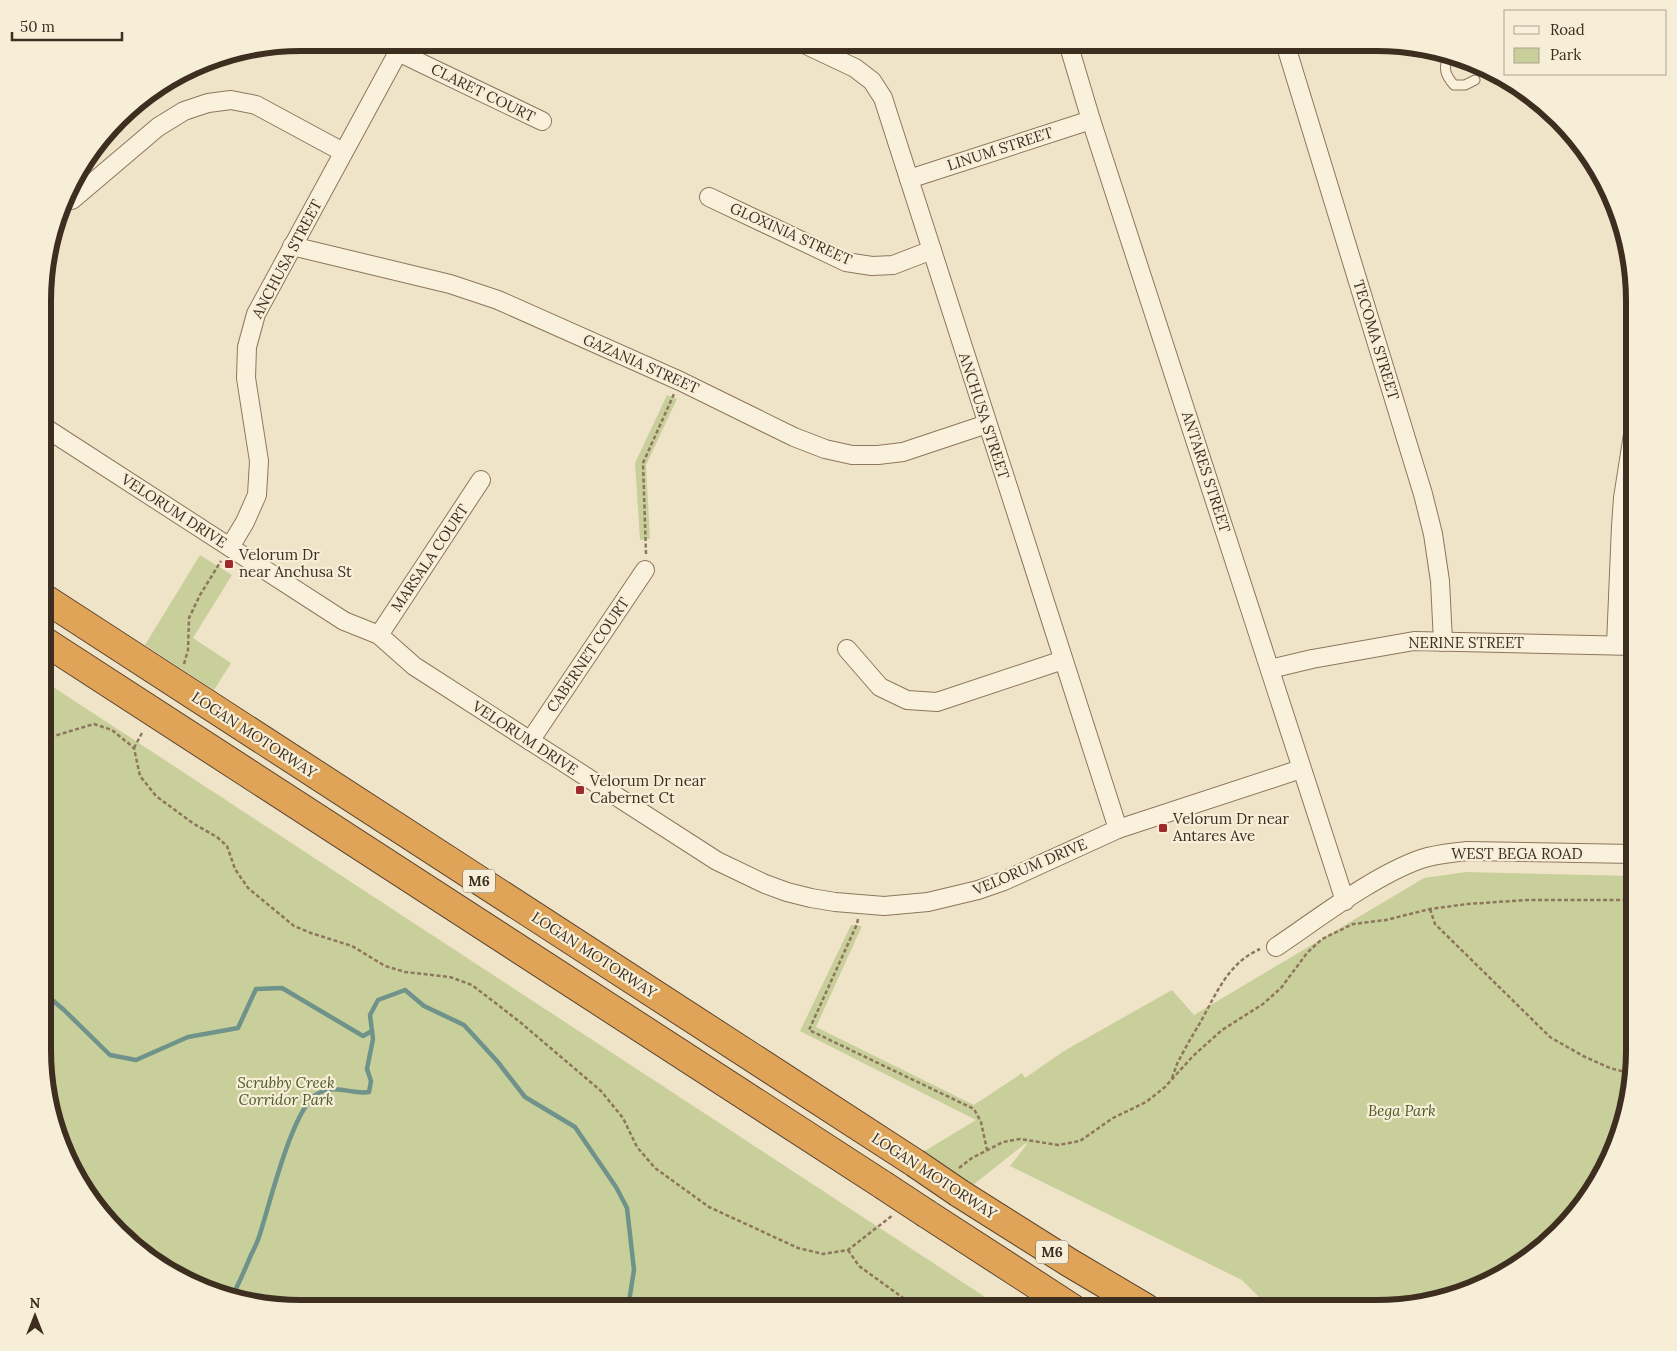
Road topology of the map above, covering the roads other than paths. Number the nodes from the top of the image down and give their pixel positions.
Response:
1 (398, 51) edge
2 (408, 51) edge
3 (819, 51) edge
4 (1070, 51) edge
5 (1287, 51) edge
6 (1447, 62) edge
7 (1475, 80) dead end
8 (1091, 120) junction
9 (542, 121) dead end
10 (343, 152) junction
11 (909, 179) junction
12 (708, 196) dead end
13 (73, 199) edge
14 (292, 246) junction
15 (932, 250) junction
16 (987, 424) junction
17 (51, 432) edge
18 (1626, 479) edge
19 (481, 480) dead end
20 (230, 547) junction
21 (645, 570) road end
22 (51, 603) edge
23 (379, 635) junction
24 (1443, 642) junction
25 (1616, 645) junction
26 (51, 646) edge
27 (1626, 646) edge
28 (847, 649) dead end
29 (1063, 660) junction
30 (1270, 669) junction
31 (530, 741) junction
32 (1301, 769) junction
33 (1118, 829) junction
34 (1626, 854) edge
35 (1345, 901) junction
36 (1276, 947) road end
37 (1060, 1300) edge
38 (1132, 1300) edge

1 - 10 street, ANCHUSA STREET
2 - 9 street, CLARET COURT
3 - 11 street, ANCHUSA STREET
4 - 8 street, ANTARES STREET
5 - 24 street, TECOMA STREET
6 - 7 lane
8 - 11 street, LINUM STREET
8 - 30 street, ANTARES STREET
10 - 13 street
10 - 14 street, ANCHUSA STREET
11 - 15 street, ANCHUSA STREET
12 - 15 street, GLOXINIA STREET
14 - 16 street, GAZANIA STREET
14 - 20 street, ANCHUSA STREET
15 - 16 street, ANCHUSA STREET
16 - 29 street, ANCHUSA STREET
17 - 20 street, VELORUM DRIVE
18 - 25 street
19 - 23 street, MARSALA COURT
20 - 23 street, VELORUM DRIVE
21 - 31 street, CABERNET COURT
22 - 38 highway, LOGAN MOTORWAY / M6, bridge
23 - 31 street, VELORUM DRIVE
24 - 25 street, NERINE STREET
24 - 30 street, NERINE STREET
25 - 27 street, NERINE STREET
26 - 37 highway, M6, bridge
28 - 29 street
29 - 33 street, ANCHUSA STREET
30 - 32 street, ANTARES STREET
31 - 33 street, VELORUM DRIVE
32 - 33 street, VELORUM DRIVE
32 - 35 street, ANTARES STREET
34 - 35 street, WEST BEGA ROAD
35 - 36 street, WEST BEGA ROAD

